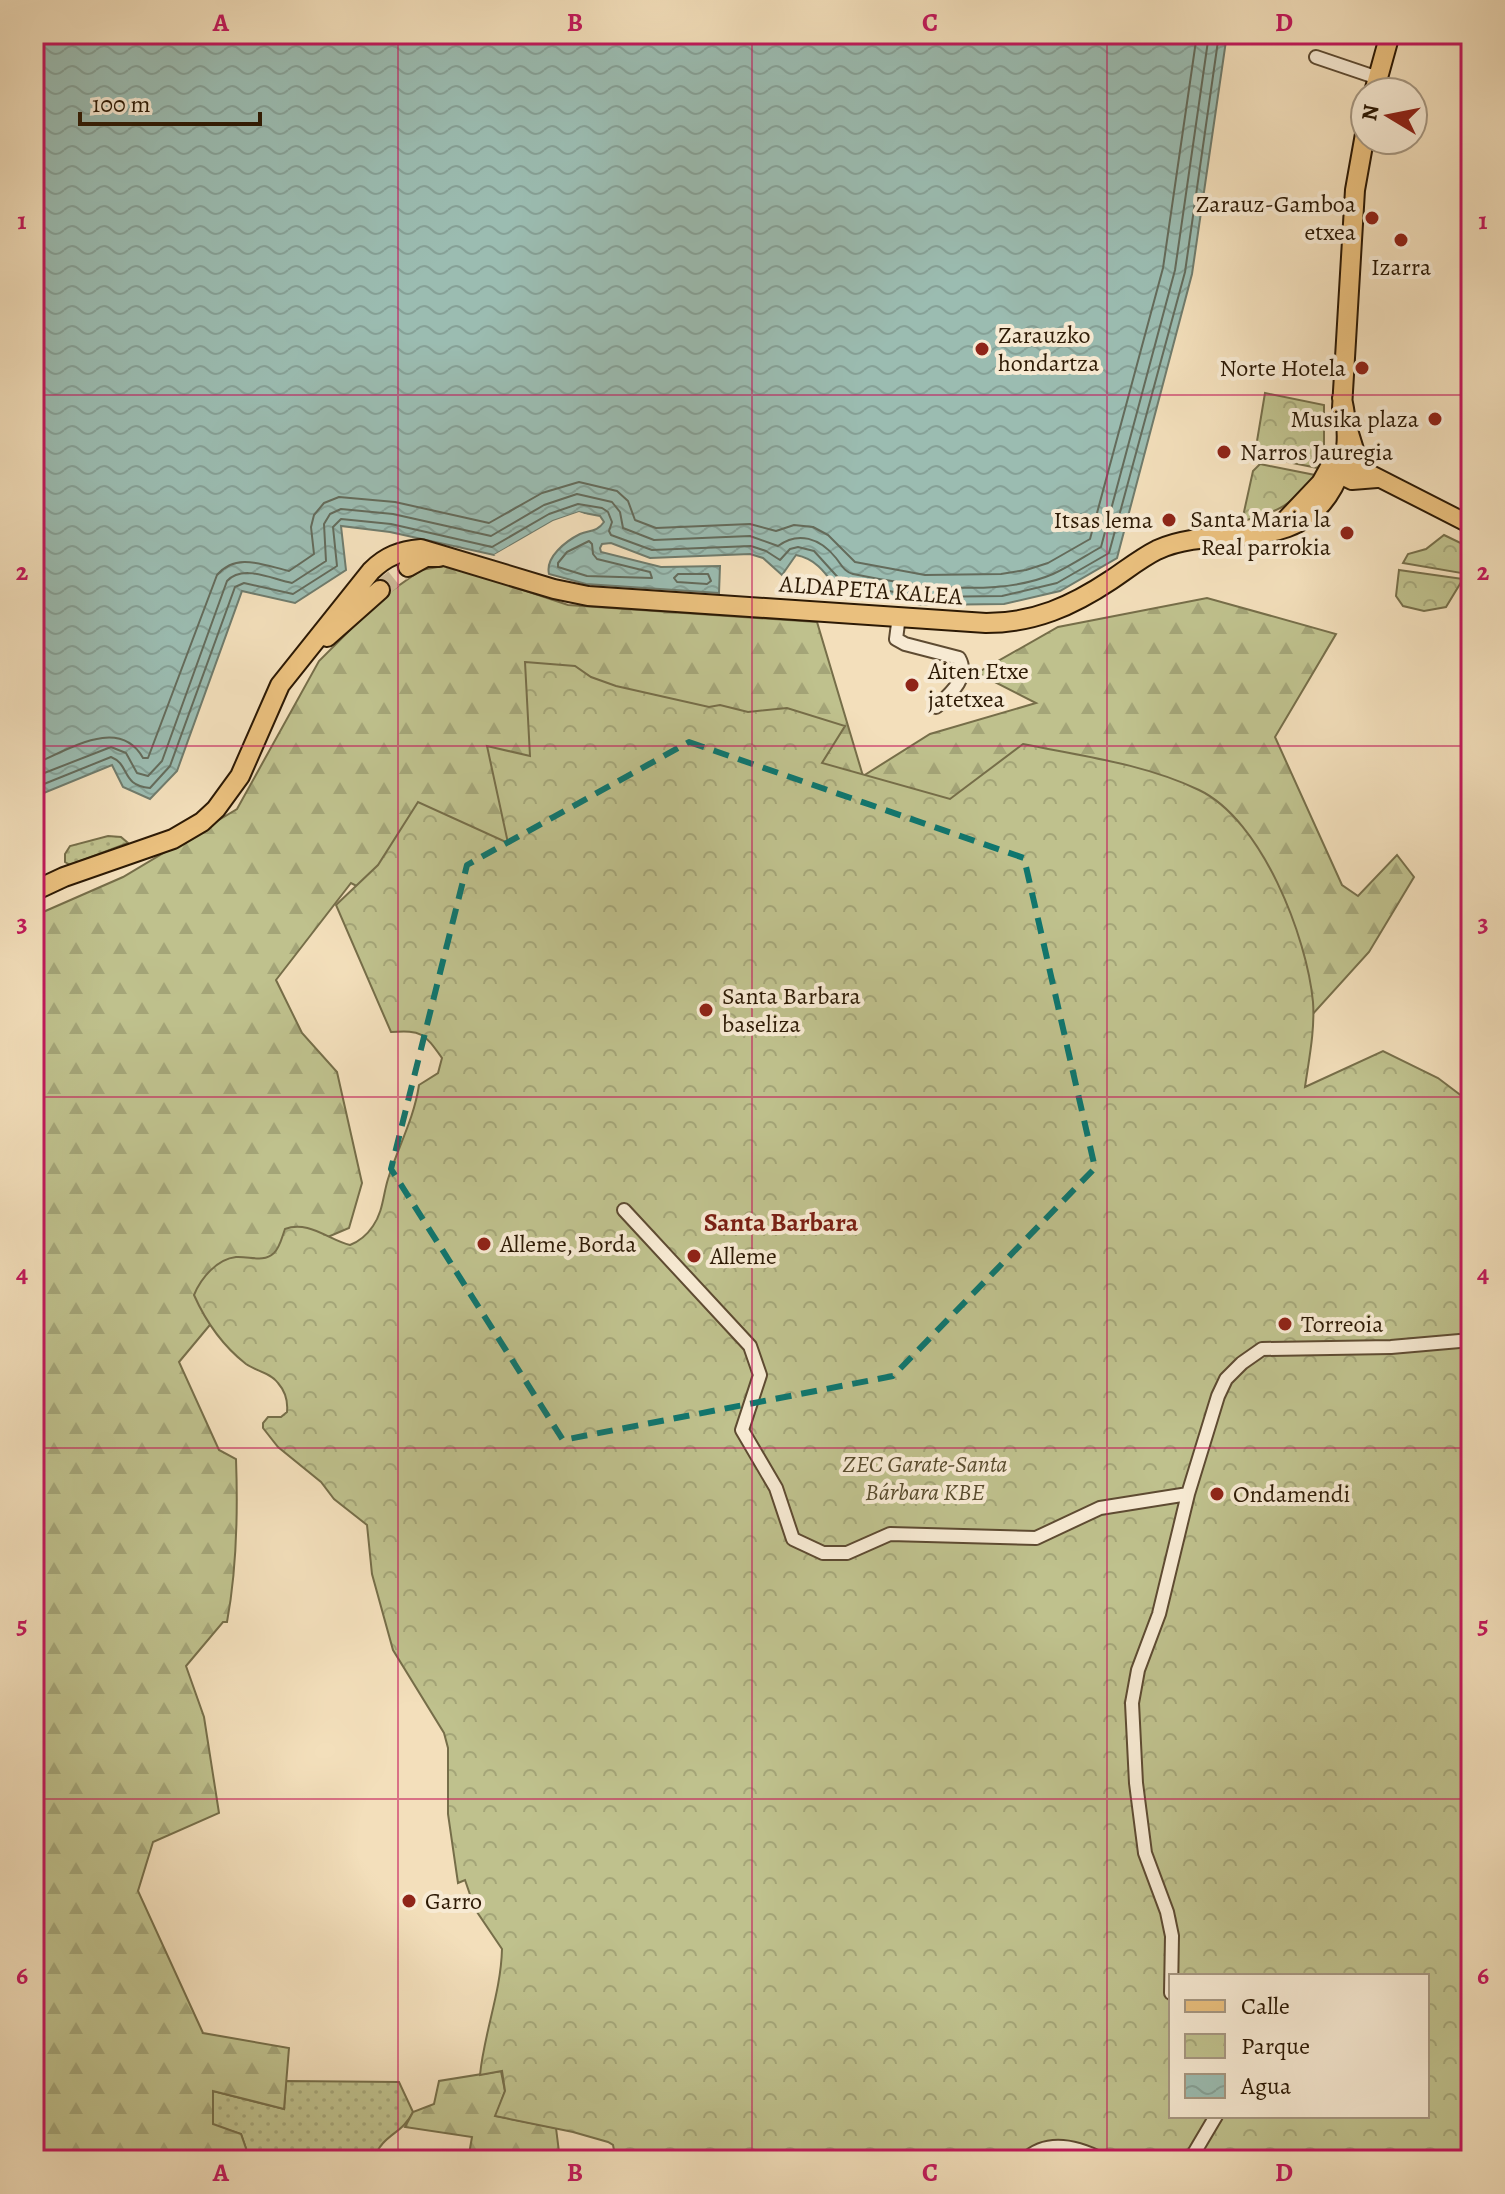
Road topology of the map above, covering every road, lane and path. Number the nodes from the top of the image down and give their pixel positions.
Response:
1 (1390, 34) edge
2 (1316, 57) dead end
3 (1357, 76) edge
4 (1378, 76) edge
5 (1361, 156) edge
6 (1342, 404) junction
7 (1344, 472) junction
8 (1471, 525) edge
9 (1274, 532) junction
10 (450, 557) junction
11 (408, 567) tunnel mouth
12 (380, 590) tunnel mouth
13 (899, 616) junction
14 (298, 663) junction
15 (936, 707) dead end
16 (34, 891) edge
17 (624, 1210) dead end
18 (1471, 1340) edge
19 (1188, 1494) junction
20 (1171, 1974) edge
21 (1215, 2118) edge
22 (1025, 2160) edge
23 (1103, 2160) edge
24 (1190, 2160) edge

1 - 4 highway
2 - 3 street
5 - 6 highway
6 - 7 highway
6 - 7 highway
7 - 8 main road
7 - 9 highway
7 - 9 highway, ALDAPETA KALEA
9 - 13 highway, ALDAPETA KALEA
10 - 11 highway
10 - 13 highway, ALDAPETA KALEA
10 - 14 highway, ALDAPETA KALEA
12 - 14 highway
13 - 15 street
14 - 16 highway
17 - 19 street
18 - 19 street
19 - 20 street
21 - 24 street
22 - 23 street

